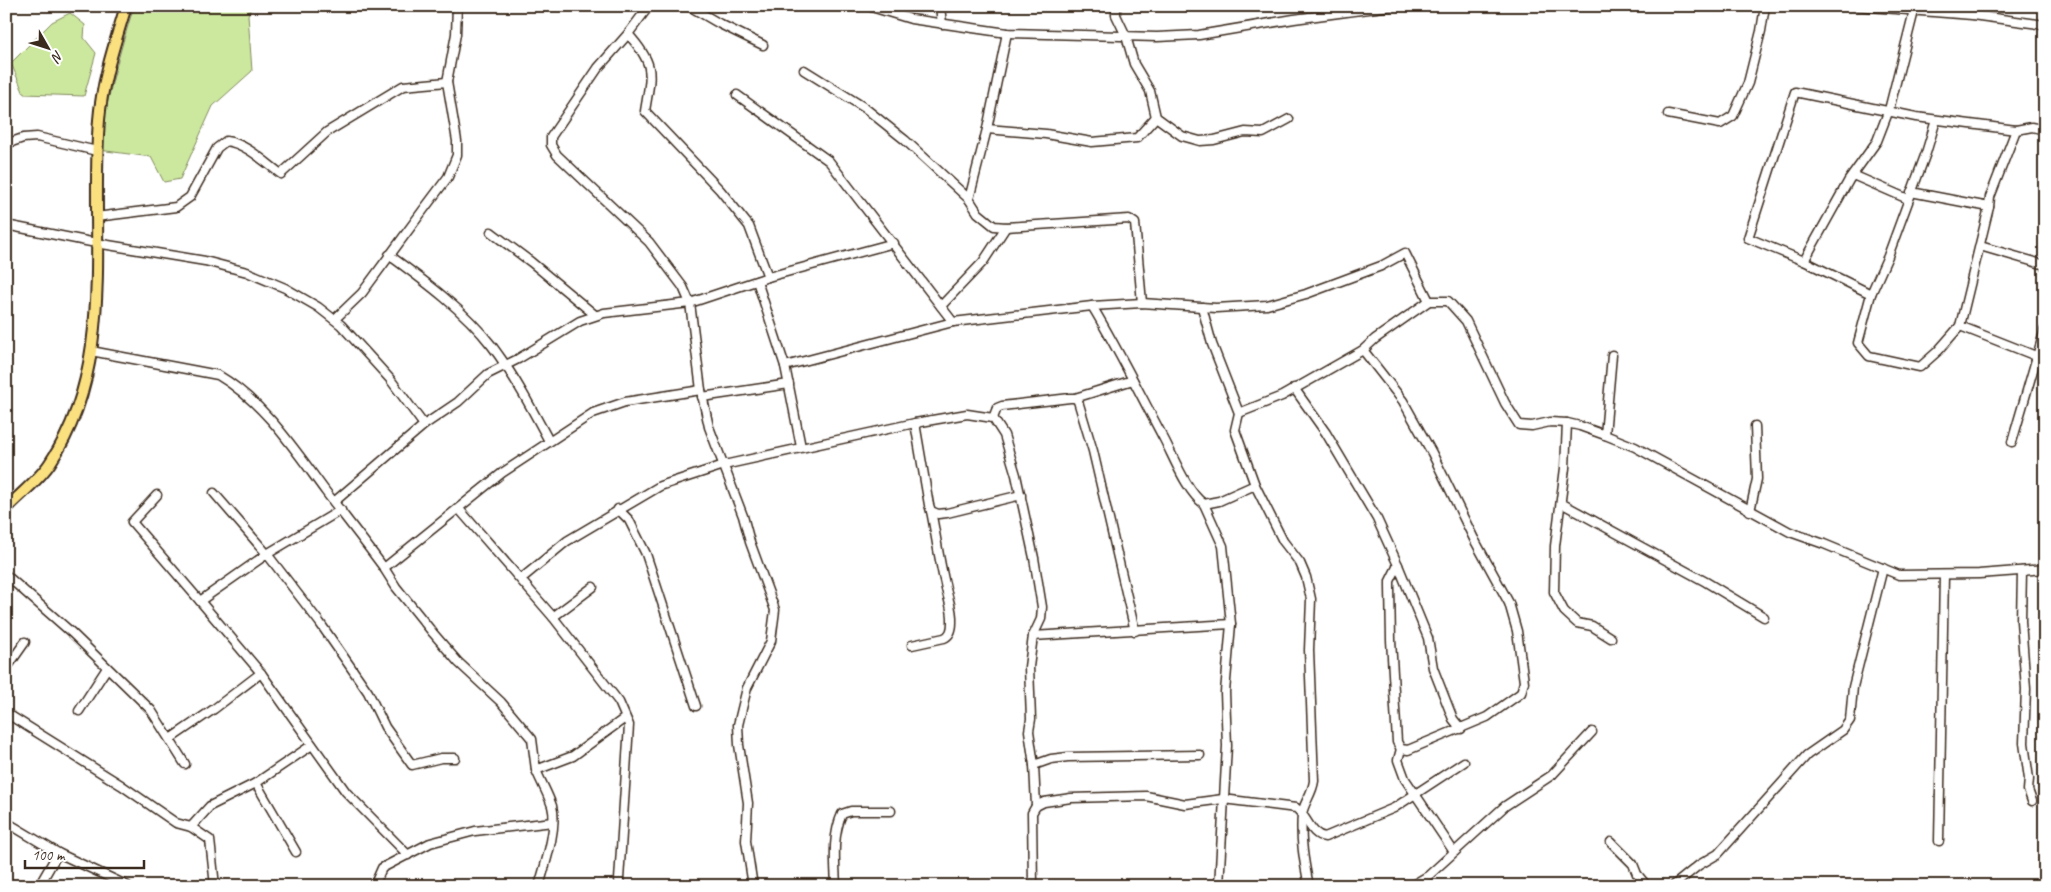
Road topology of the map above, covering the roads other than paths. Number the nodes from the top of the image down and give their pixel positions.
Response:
1 (126, 6) edge
2 (458, 6) edge
3 (649, 6) edge
4 (689, 6) edge
5 (868, 6) edge
6 (940, 6) edge
7 (1116, 6) edge
8 (1391, 6) edge
9 (1765, 6) edge
10 (1857, 6) edge
11 (1893, 8) edge
12 (1914, 11) junction
13 (942, 24) junction
14 (2045, 25) edge
15 (1007, 33) junction
16 (628, 34) junction
17 (1126, 36) junction
18 (763, 45) dead end
19 (804, 70) dead end
20 (448, 82) junction
21 (738, 95) dead end
22 (1889, 110) junction
23 (1668, 114) dead end
24 (1156, 117) junction
25 (1289, 119) dead end
26 (1936, 120) junction
27 (987, 129) junction
28 (2016, 130) junction
29 (2045, 130) edge
30 (6, 144) edge
31 (97, 152) junction
32 (1853, 175) junction
33 (1909, 195) junction
34 (969, 199) junction
35 (1989, 207) junction
36 (96, 218) junction
37 (6, 225) edge
38 (1006, 227) junction
39 (492, 232) dead end
40 (96, 243) junction
41 (894, 243) junction
42 (1980, 246) junction
43 (389, 255) junction
44 (1804, 261) junction
45 (2045, 265) edge
46 (768, 278) junction
47 (757, 281) junction
48 (1871, 294) junction
49 (1429, 301) junction
50 (1142, 303) junction
51 (690, 304) junction
52 (941, 306) junction
53 (1092, 306) junction
54 (1202, 307) junction
55 (595, 316) junction
56 (335, 320) junction
57 (954, 322) junction
58 (1960, 326) junction
59 (2045, 329) edge
60 (1363, 350) junction
61 (91, 351) junction
62 (1612, 355) dead end
63 (2036, 356) junction
64 (505, 365) junction
65 (785, 366) junction
66 (1133, 380) junction
67 (789, 384) junction
68 (1294, 388) junction
69 (702, 394) junction
70 (1075, 398) junction
71 (1239, 413) junction
72 (993, 418) junction
73 (915, 423) junction
74 (1567, 423) junction
75 (424, 425) junction
76 (1755, 426) dead end
77 (1605, 435) junction
78 (549, 441) junction
79 (2012, 442) dead end
80 (801, 447) junction
81 (724, 465) junction
82 (1255, 485) junction
83 (214, 493) dead end
84 (157, 495) dead end
85 (1021, 495) junction
86 (334, 502) junction
87 (1561, 503) junction
88 (1204, 504) junction
89 (6, 509) edge
90 (459, 509) junction
91 (618, 509) junction
92 (341, 510) junction
93 (931, 511) junction
94 (1750, 511) junction
95 (267, 554) junction
96 (1398, 565) junction
97 (384, 568) junction
98 (1883, 568) junction
99 (2045, 569) edge
100 (2022, 571) junction
101 (6, 575) edge
102 (1944, 576) junction
103 (520, 579) junction
104 (593, 587) dead end
105 (200, 601) junction
106 (553, 617) junction
107 (1764, 617) dead end
108 (1231, 624) junction
109 (1135, 631) junction
110 (1033, 636) junction
111 (1611, 638) dead end
112 (25, 642) dead end
113 (912, 646) dead end
114 (107, 668) junction
115 (6, 669) edge
116 (261, 673) junction
117 (696, 706) dead end
118 (79, 711) dead end
119 (6, 713) edge
120 (625, 718) junction
121 (1461, 729) junction
122 (1592, 732) dead end
123 (170, 739) junction
124 (312, 745) junction
125 (1401, 749) junction
126 (1200, 756) dead end
127 (455, 758) dead end
128 (1464, 762) dead end
129 (184, 764) dead end
130 (1034, 765) junction
131 (536, 770) junction
132 (256, 783) junction
133 (1415, 794) junction
134 (1223, 799) junction
135 (2032, 801) dead end
136 (1036, 806) junction
137 (891, 811) dead end
138 (1302, 813) junction
139 (6, 822) edge
140 (553, 822) junction
141 (192, 827) junction
142 (1611, 842) dead end
143 (1939, 842) dead end
144 (296, 852) dead end
145 (1454, 852) junction
146 (58, 853) junction
147 (408, 855) junction
148 (39, 886) edge
149 (128, 886) edge
150 (215, 886) edge
151 (374, 886) edge
152 (539, 886) edge
153 (621, 886) edge
154 (753, 886) edge
155 (836, 886) edge
156 (1033, 886) edge
157 (1220, 886) edge
158 (1309, 886) edge
159 (1412, 886) edge
160 (1647, 886) edge
161 (1673, 886) edge

1 - 31 main road
2 - 20 street
3 - 16 street
4 - 18 street
5 - 13 street
6 - 13 street
7 - 17 street
8 - 17 street
9 - 23 street
10 - 11 street
11 - 12 street
12 - 14 street
12 - 22 street
13 - 15 street
15 - 17 street
15 - 27 street
16 - 46 street
16 - 51 street
17 - 24 street
19 - 34 street
20 - 36 street
20 - 43 street
21 - 41 street
22 - 26 street
22 - 32 street
22 - 44 street
24 - 25 street
24 - 27 street
26 - 28 street
26 - 33 street
27 - 34 street
28 - 29 street
28 - 35 street
30 - 31 street
31 - 36 main road
32 - 33 street
32 - 44 street
33 - 35 street
33 - 48 street
34 - 38 street
35 - 42 street
36 - 40 main road
37 - 40 street
38 - 50 street
38 - 52 street
39 - 55 street
40 - 56 street
40 - 61 main road
41 - 46 street
41 - 52 street
42 - 45 street
42 - 58 street
43 - 56 street
43 - 64 street
44 - 48 street
46 - 47 street
47 - 51 street
47 - 65 street
48 - 58 street
49 - 54 street
49 - 60 street
49 - 74 street
50 - 53 street
50 - 54 street
51 - 55 street
51 - 69 street
52 - 57 street
53 - 57 street
53 - 66 street
54 - 71 street
55 - 64 street
56 - 75 street
57 - 65 street
58 - 63 street
59 - 63 street
60 - 68 street
60 - 121 street
61 - 86 street
61 - 89 main road
62 - 77 street
63 - 79 street
64 - 75 street
64 - 78 street
65 - 67 street
66 - 70 street
66 - 88 street
67 - 69 street
67 - 80 street
68 - 71 street
68 - 96 street
69 - 78 street
69 - 81 street
70 - 72 street
70 - 109 street
71 - 82 street
72 - 73 street
72 - 85 street
73 - 80 street
73 - 93 street
74 - 77 street
74 - 87 street
75 - 86 street
76 - 94 street
77 - 94 street
78 - 90 street
80 - 81 street
81 - 91 street
81 - 154 street
82 - 88 street
82 - 138 street
83 - 95 street
84 - 105 street
85 - 93 street
85 - 110 street
86 - 92 street
87 - 107 street
87 - 111 street
88 - 108 street
90 - 97 street
90 - 103 street
91 - 103 street
91 - 117 street
92 - 95 street
92 - 97 street
93 - 113 street
94 - 98 street
95 - 105 street
95 - 127 street
96 - 121 street
96 - 125 street
97 - 131 street
98 - 102 street
98 - 161 street
99 - 100 street
100 - 102 street
100 - 135 street
101 - 114 street
102 - 143 street
103 - 106 street
104 - 106 street
105 - 116 street
106 - 120 street
108 - 109 street
108 - 134 street
109 - 110 street
110 - 130 street
112 - 115 street
114 - 118 street
114 - 123 street
116 - 123 street
116 - 124 street
119 - 141 street
120 - 131 street
120 - 153 street
121 - 125 street
122 - 145 street
123 - 129 street
124 - 132 street
124 - 147 street
125 - 133 street
126 - 130 street
128 - 133 street
130 - 136 street
131 - 140 street
132 - 141 street
132 - 144 street
133 - 138 street
133 - 145 street
134 - 136 street
134 - 138 street
134 - 157 street
136 - 156 street
137 - 155 street
138 - 158 street
139 - 146 street
140 - 147 street
140 - 152 street
141 - 150 street
142 - 160 street
145 - 159 street
146 - 148 street
146 - 149 street
147 - 151 street

